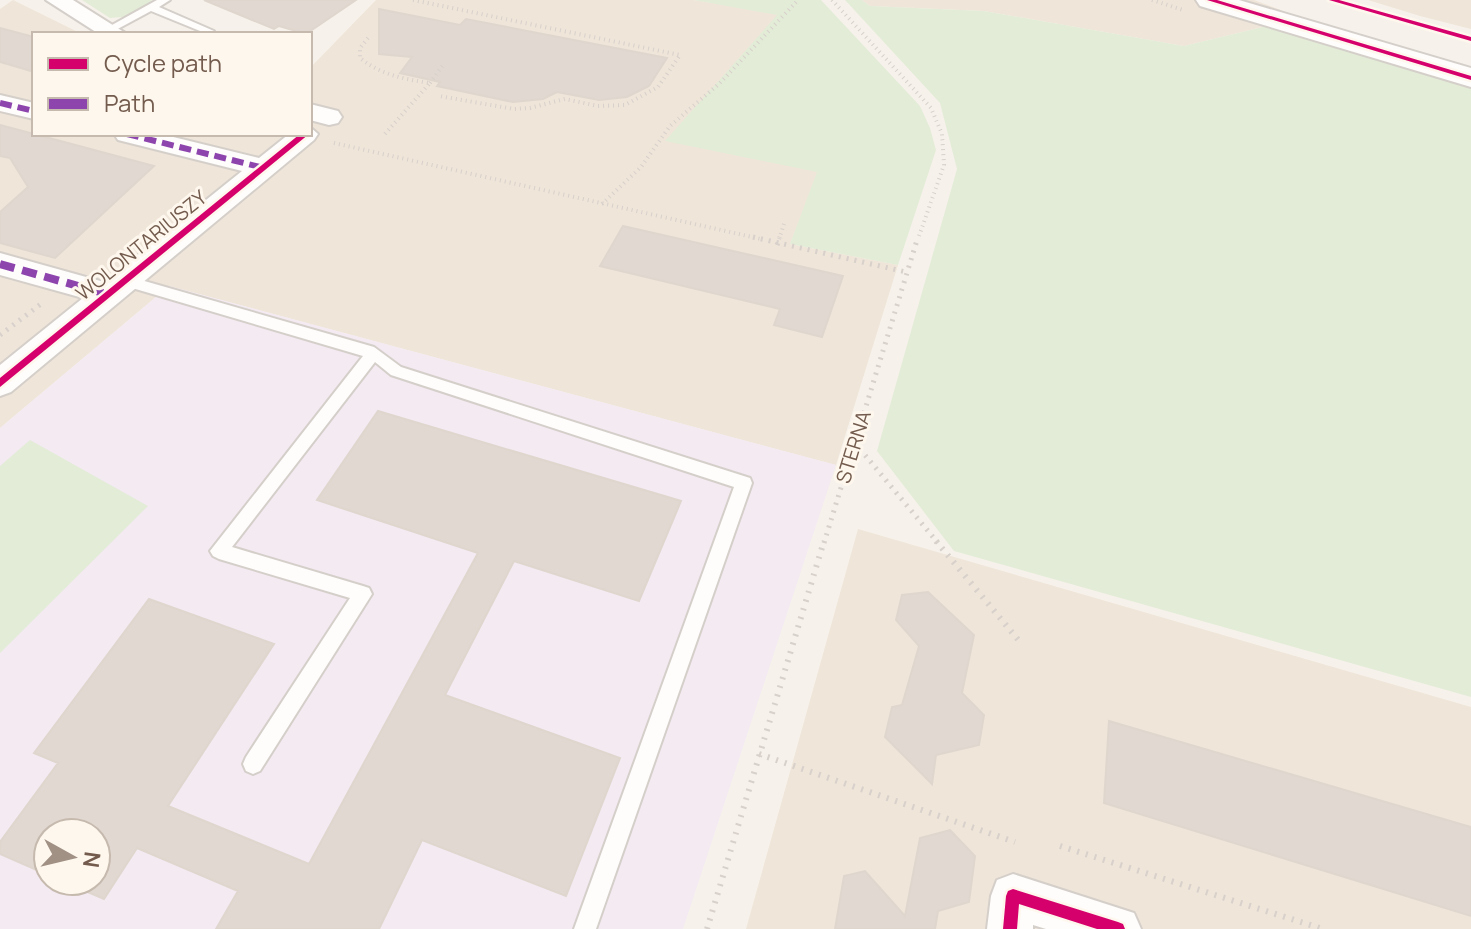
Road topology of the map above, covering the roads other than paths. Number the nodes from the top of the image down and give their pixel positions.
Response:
1 (57, 0) edge
2 (165, 0) edge
3 (1210, 0) edge
4 (1294, 0) edge
5 (152, 8) junction
6 (209, 31) dead end
7 (112, 32) edge
8 (1471, 53) edge
9 (1471, 78) edge
10 (0, 103) edge
11 (32, 111) edge
12 (135, 136) edge
13 (300, 136) edge
14 (264, 168) junction
15 (0, 264) edge
16 (119, 288) junction
17 (374, 353) junction
18 (1, 382) edge
19 (253, 764) dead end
20 (585, 929) edge
21 (1010, 929) edge
22 (1118, 929) edge

1 - 7 street
2 - 5 lane
3 - 9 street
4 - 8 street
5 - 6 lane
5 - 7 lane
10 - 11 street
12 - 14 street
13 - 14 street, WOLONTARIUSZY
14 - 16 street, WOLONTARIUSZY
15 - 16 street
16 - 17 lane
16 - 18 street, WOLONTARIUSZY
17 - 19 lane
17 - 20 lane
21 - 22 street

